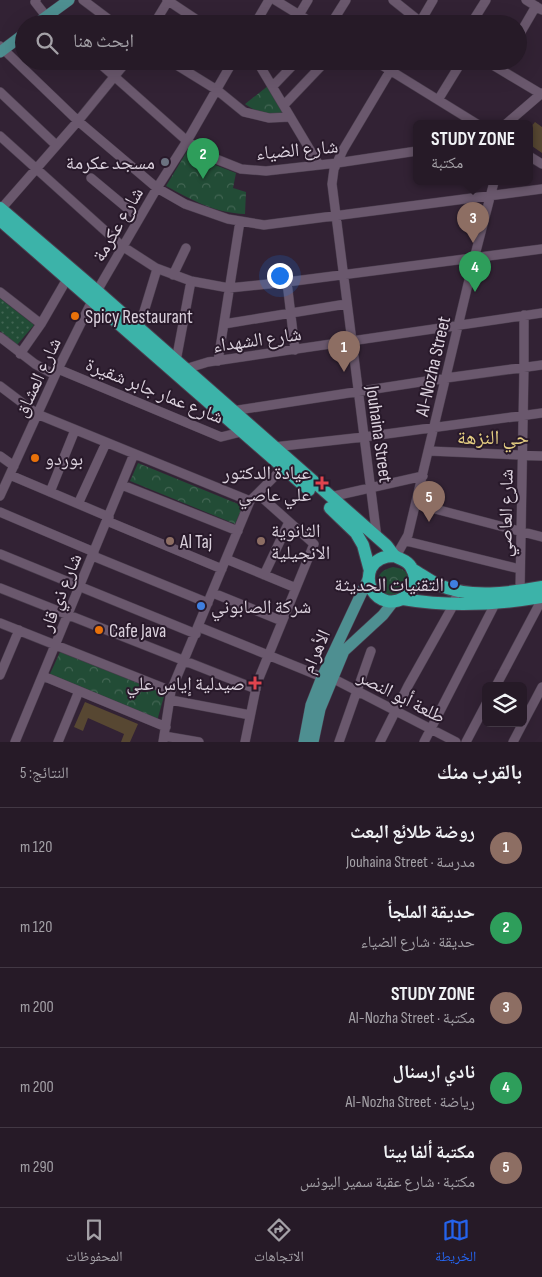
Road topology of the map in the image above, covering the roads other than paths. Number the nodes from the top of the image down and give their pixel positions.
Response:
1 (36, 0) edge
2 (69, 0) edge
3 (84, 0) edge
4 (168, 0) edge
5 (269, 0) edge
6 (275, 0) edge
7 (308, 0) edge
8 (346, 0) edge
9 (392, 0) edge
10 (433, 0) edge
11 (486, 0) edge
12 (526, 0) edge
13 (539, 8) edge
14 (46, 15) edge
15 (55, 15) edge
16 (103, 15) edge
17 (159, 15) edge
18 (190, 15) edge
19 (260, 15) edge
20 (300, 15) joint
21 (337, 15) edge
22 (411, 15) edge
23 (425, 15) edge
24 (477, 15) edge
25 (527, 24) edge
26 (15, 40) edge
27 (1, 50) edge
28 (15, 63) edge
29 (23, 70) edge
30 (107, 70) edge
31 (120, 70) edge
32 (185, 70) edge
33 (228, 70) edge
34 (264, 70) edge
35 (288, 70) edge
36 (317, 70) edge
37 (456, 70) edge
38 (508, 70) edge
39 (391, 71) joint
40 (114, 77) junction
41 (273, 86) junction
42 (217, 90) junction
43 (0, 92) edge
44 (541, 93) edge
45 (438, 100) junction
46 (284, 104) junction
47 (290, 116) junction
48 (470, 120) edge
49 (511, 120) edge
50 (78, 121) junction
51 (0, 136) edge
52 (188, 141) junction
53 (56, 145) junction
54 (413, 152) edge
55 (337, 163) junction
56 (319, 165) junction
57 (37, 170) junction
58 (91, 178) dead end
59 (493, 185) edge
60 (157, 188) junction
61 (542, 189) edge
62 (491, 196) junction
63 (0, 213) edge
64 (335, 216) junction
65 (139, 218) junction
66 (240, 221) junction
67 (122, 246) junction
68 (186, 248) dead end
69 (542, 249) edge
70 (474, 259) junction
71 (157, 269) junction
72 (173, 275) junction
73 (343, 276) junction
74 (67, 279) junction
75 (191, 281) junction
76 (287, 282) junction
77 (229, 288) junction
78 (0, 292) edge
79 (95, 296) junction
80 (346, 304) junction
81 (290, 313) junction
82 (542, 313) edge
83 (524, 315) junction
84 (41, 324) junction
85 (224, 324) junction
86 (458, 325) junction
87 (139, 328) junction
88 (0, 337) edge
89 (351, 341) junction
90 (295, 350) junction
91 (20, 354) junction
92 (218, 361) junction
93 (181, 365) junction
94 (542, 365) edge
95 (524, 368) junction
96 (57, 372) junction
97 (446, 378) junction
98 (1, 389) edge
99 (358, 392) junction
100 (232, 411) junction
101 (542, 413) edge
102 (37, 414) junction
103 (524, 416) junction
104 (434, 428) junction
105 (75, 430) junction
106 (241, 432) junction
107 (364, 437) junction
108 (106, 443) junction
109 (274, 447) junction
110 (429, 451) junction
111 (134, 454) junction
112 (523, 455) junction
113 (0, 456) edge
114 (542, 456) edge
115 (14, 466) junction
116 (283, 468) junction
117 (10, 476) junction
118 (423, 476) junction
119 (122, 485) junction
120 (370, 487) junction
121 (50, 492) junction
122 (258, 494) junction
123 (0, 496) edge
124 (330, 497) junction
125 (250, 501) junction
126 (78, 504) junction
127 (416, 504) junction
128 (0, 512) edge
129 (108, 519) junction
130 (289, 522) junction
131 (238, 532) junction
132 (521, 532) junction
133 (542, 537) edge
134 (377, 538) junction
135 (406, 541) junction
136 (0, 554) edge
137 (93, 554) junction
138 (395, 556) junction
139 (226, 560) junction
140 (222, 569) junction
141 (412, 569) junction
142 (520, 569) junction
143 (369, 574) junction
144 (264, 575) junction
145 (542, 587) edge
146 (0, 588) edge
147 (80, 588) junction
148 (296, 588) junction
149 (456, 590) junction
150 (520, 591) junction
151 (213, 593) junction
152 (542, 598) edge
153 (398, 600) junction
154 (208, 603) junction
155 (454, 604) junction
156 (495, 604) junction
157 (68, 616) junction
158 (282, 621) junction
159 (0, 623) edge
160 (347, 624) junction
161 (19, 630) junction
162 (197, 630) junction
163 (361, 634) junction
164 (56, 646) junction
165 (371, 651) dead end
166 (268, 655) junction
167 (185, 662) junction
168 (0, 675) edge
169 (43, 676) junction
170 (327, 678) junction
171 (498, 682) edge
172 (542, 687) edge
173 (256, 689) junction
174 (79, 691) junction
175 (358, 691) junction
176 (171, 695) junction
177 (396, 711) junction
178 (482, 712) edge
179 (250, 715) junction
180 (527, 715) edge
181 (521, 727) edge
182 (431, 729) junction
183 (164, 735) edge
184 (15, 742) edge
185 (58, 742) edge
186 (199, 742) edge
187 (245, 742) edge
188 (304, 742) edge
189 (313, 742) edge
190 (339, 742) edge
191 (380, 742) edge
192 (424, 742) edge
193 (456, 742) edge
194 (466, 742) edge
195 (513, 742) edge

1 - 14 street
2 - 15 main road
3 - 16 street
4 - 17 street
4 - 18 street
5 - 19 street
6 - 20 street
7 - 20 street
8 - 21 street
9 - 22 street
10 - 23 street
11 - 24 street
12 - 13 street
13 - 25 street
26 - 27 main road
27 - 28 street
29 - 50 street
30 - 40 street, شارع الضياء
31 - 40 street
32 - 42 street
33 - 42 street, شارع عكرمة
34 - 41 street
35 - 41 street
36 - 46 street
37 - 45 street
38 - 44 street
39 - 45 street
39 - 55 street, Jouhaina Street
40 - 50 street
40 - 52 street, شارع الضياء
41 - 46 street
42 - 47 street
42 - 52 street, شارع عكرمة
43 - 53 street
44 - 49 street
45 - 48 street
46 - 47 street
47 - 56 street
50 - 53 street
50 - 60 street
51 - 57 street
52 - 56 street, شارع الضياء
52 - 60 street, شارع عكرمة
53 - 57 street
54 - 55 street, شارع الضياء
55 - 56 street, شارع الضياء
55 - 64 street, Jouhaina Street
57 - 63 street
57 - 67 street
58 - 65 street
59 - 62 street, Al-Nozha Street
60 - 65 street, شارع عكرمة
60 - 66 street
61 - 62 street
62 - 64 street
62 - 70 street, Al-Nozha Street
63 - 74 highway
63 - 79 highway
64 - 66 street
64 - 73 street, Jouhaina Street
65 - 67 street, شارع عكرمة
66 - 77 street
67 - 71 street
67 - 79 street, شارع عكرمة
68 - 72 street
69 - 70 street
70 - 73 street
70 - 86 street, Al-Nozha Street
71 - 72 street
71 - 87 street
72 - 75 street
73 - 76 street
73 - 80 street, Jouhaina Street
74 - 79 highway
74 - 84 street
75 - 77 street
75 - 93 street
76 - 77 street
76 - 81 street
77 - 85 street
78 - 84 street
79 - 87 highway
79 - 96 street, شارع العشاق
79 - 106 highway
80 - 81 street
80 - 89 street, Jouhaina Street
81 - 85 street
81 - 90 street
82 - 83 street, شارع الشهداء
83 - 86 street, شارع الشهداء
83 - 95 street, شارع العاصي
84 - 91 street
85 - 92 street
86 - 89 street, شارع الشهداء
86 - 97 street, Al-Nozha Street
87 - 93 highway
88 - 91 street, شارع عمار جابر شقيرة
89 - 90 street, شارع الشهداء
89 - 99 street, Jouhaina Street
90 - 92 street, شارع الشهداء
91 - 96 street, شارع عمار جابر شقيرة
92 - 93 street, شارع الشهداء
93 - 100 highway
94 - 95 street
95 - 97 street
95 - 103 street, شارع العاصي
96 - 102 street, شارع العشاق
96 - 106 street, شارع عمار جابر شقيرة
97 - 99 street
97 - 104 street, Al-Nozha Street
98 - 102 street
99 - 100 street
99 - 107 street, Jouhaina Street
100 - 109 highway
101 - 103 street
102 - 105 street
102 - 115 street, شارع العشاق
103 - 104 street
103 - 112 street, شارع العاصي
104 - 107 street
104 - 110 street, Al-Nozha Street
105 - 108 street
105 - 121 street
106 - 116 highway
107 - 109 street
107 - 120 street, Jouhaina Street
108 - 111 street
108 - 126 street
109 - 124 highway
110 - 112 street
110 - 118 street, Al-Nozha Street
111 - 119 street, شارع ذي قار
111 - 125 street
112 - 114 street
112 - 132 street, شارع العاصي
113 - 115 street
115 - 117 street, شارع العشاق
116 - 122 street
116 - 143 highway
117 - 121 street
117 - 123 street, شارع العشاق
118 - 120 street
118 - 127 street, Al-Nozha Street
119 - 129 street, شارع ذي قار
119 - 131 street
120 - 124 street
120 - 134 street, Jouhaina Street
121 - 126 street
122 - 125 street
122 - 130 street
124 - 134 highway
125 - 131 street
126 - 129 street
127 - 132 street
127 - 135 street, Al-Nozha Street
128 - 137 street
129 - 137 street, شارع ذي قار
129 - 140 street
130 - 144 street
130 - 148 street
131 - 139 street
132 - 133 street
132 - 142 street, شارع العاصي
134 - 138 highway
135 - 138 street, Al-Nozha Street
135 - 142 street
136 - 147 street, طلعة أبو النصر
137 - 147 street, شارع ذي قار
137 - 154 street
138 - 141 highway
138 - 143 highway
139 - 140 street
139 - 144 street
140 - 151 street
141 - 149 highway
141 - 153 highway
142 - 150 street, شارع العاصي
143 - 153 highway
143 - 160 main road, الأهرام
144 - 148 street
145 - 150 highway
146 - 157 street
147 - 157 street, شارع ذي قار
147 - 162 street, طلعة أبو النصر
148 - 158 street
149 - 150 highway
149 - 155 street
151 - 154 street
151 - 158 street
152 - 156 highway
152 - 171 street
153 - 155 highway
153 - 163 main road, الأهرام
154 - 162 street
155 - 156 highway
155 - 177 street
156 - 182 street
157 - 164 street, شارع ذي قار
157 - 167 street
158 - 166 street
159 - 161 street
160 - 163 main road
160 - 170 main road, الأهرام
161 - 164 street
161 - 168 street
162 - 166 street, طلعة أبو النصر
162 - 167 street
163 - 170 main road, الأهرام
164 - 169 street, شارع ذي قار
164 - 176 street
165 - 175 street
166 - 170 street, طلعة أبو النصر
166 - 173 street
167 - 173 street
167 - 176 street
169 - 174 street
169 - 184 street, شارع ذي قار
170 - 175 street, طلعة أبو النصر
170 - 188 main road, الأهرام
170 - 189 main road, الأهرام
172 - 180 street
173 - 179 street
174 - 183 street
174 - 185 street
175 - 177 street, طلعة أبو النصر
175 - 190 street
176 - 179 street
176 - 183 street
177 - 182 street, طلعة أبو النصر
177 - 191 street
178 - 194 street
179 - 187 street
181 - 195 street
182 - 192 street
182 - 193 street, طلعة أبو النصر
183 - 186 street

